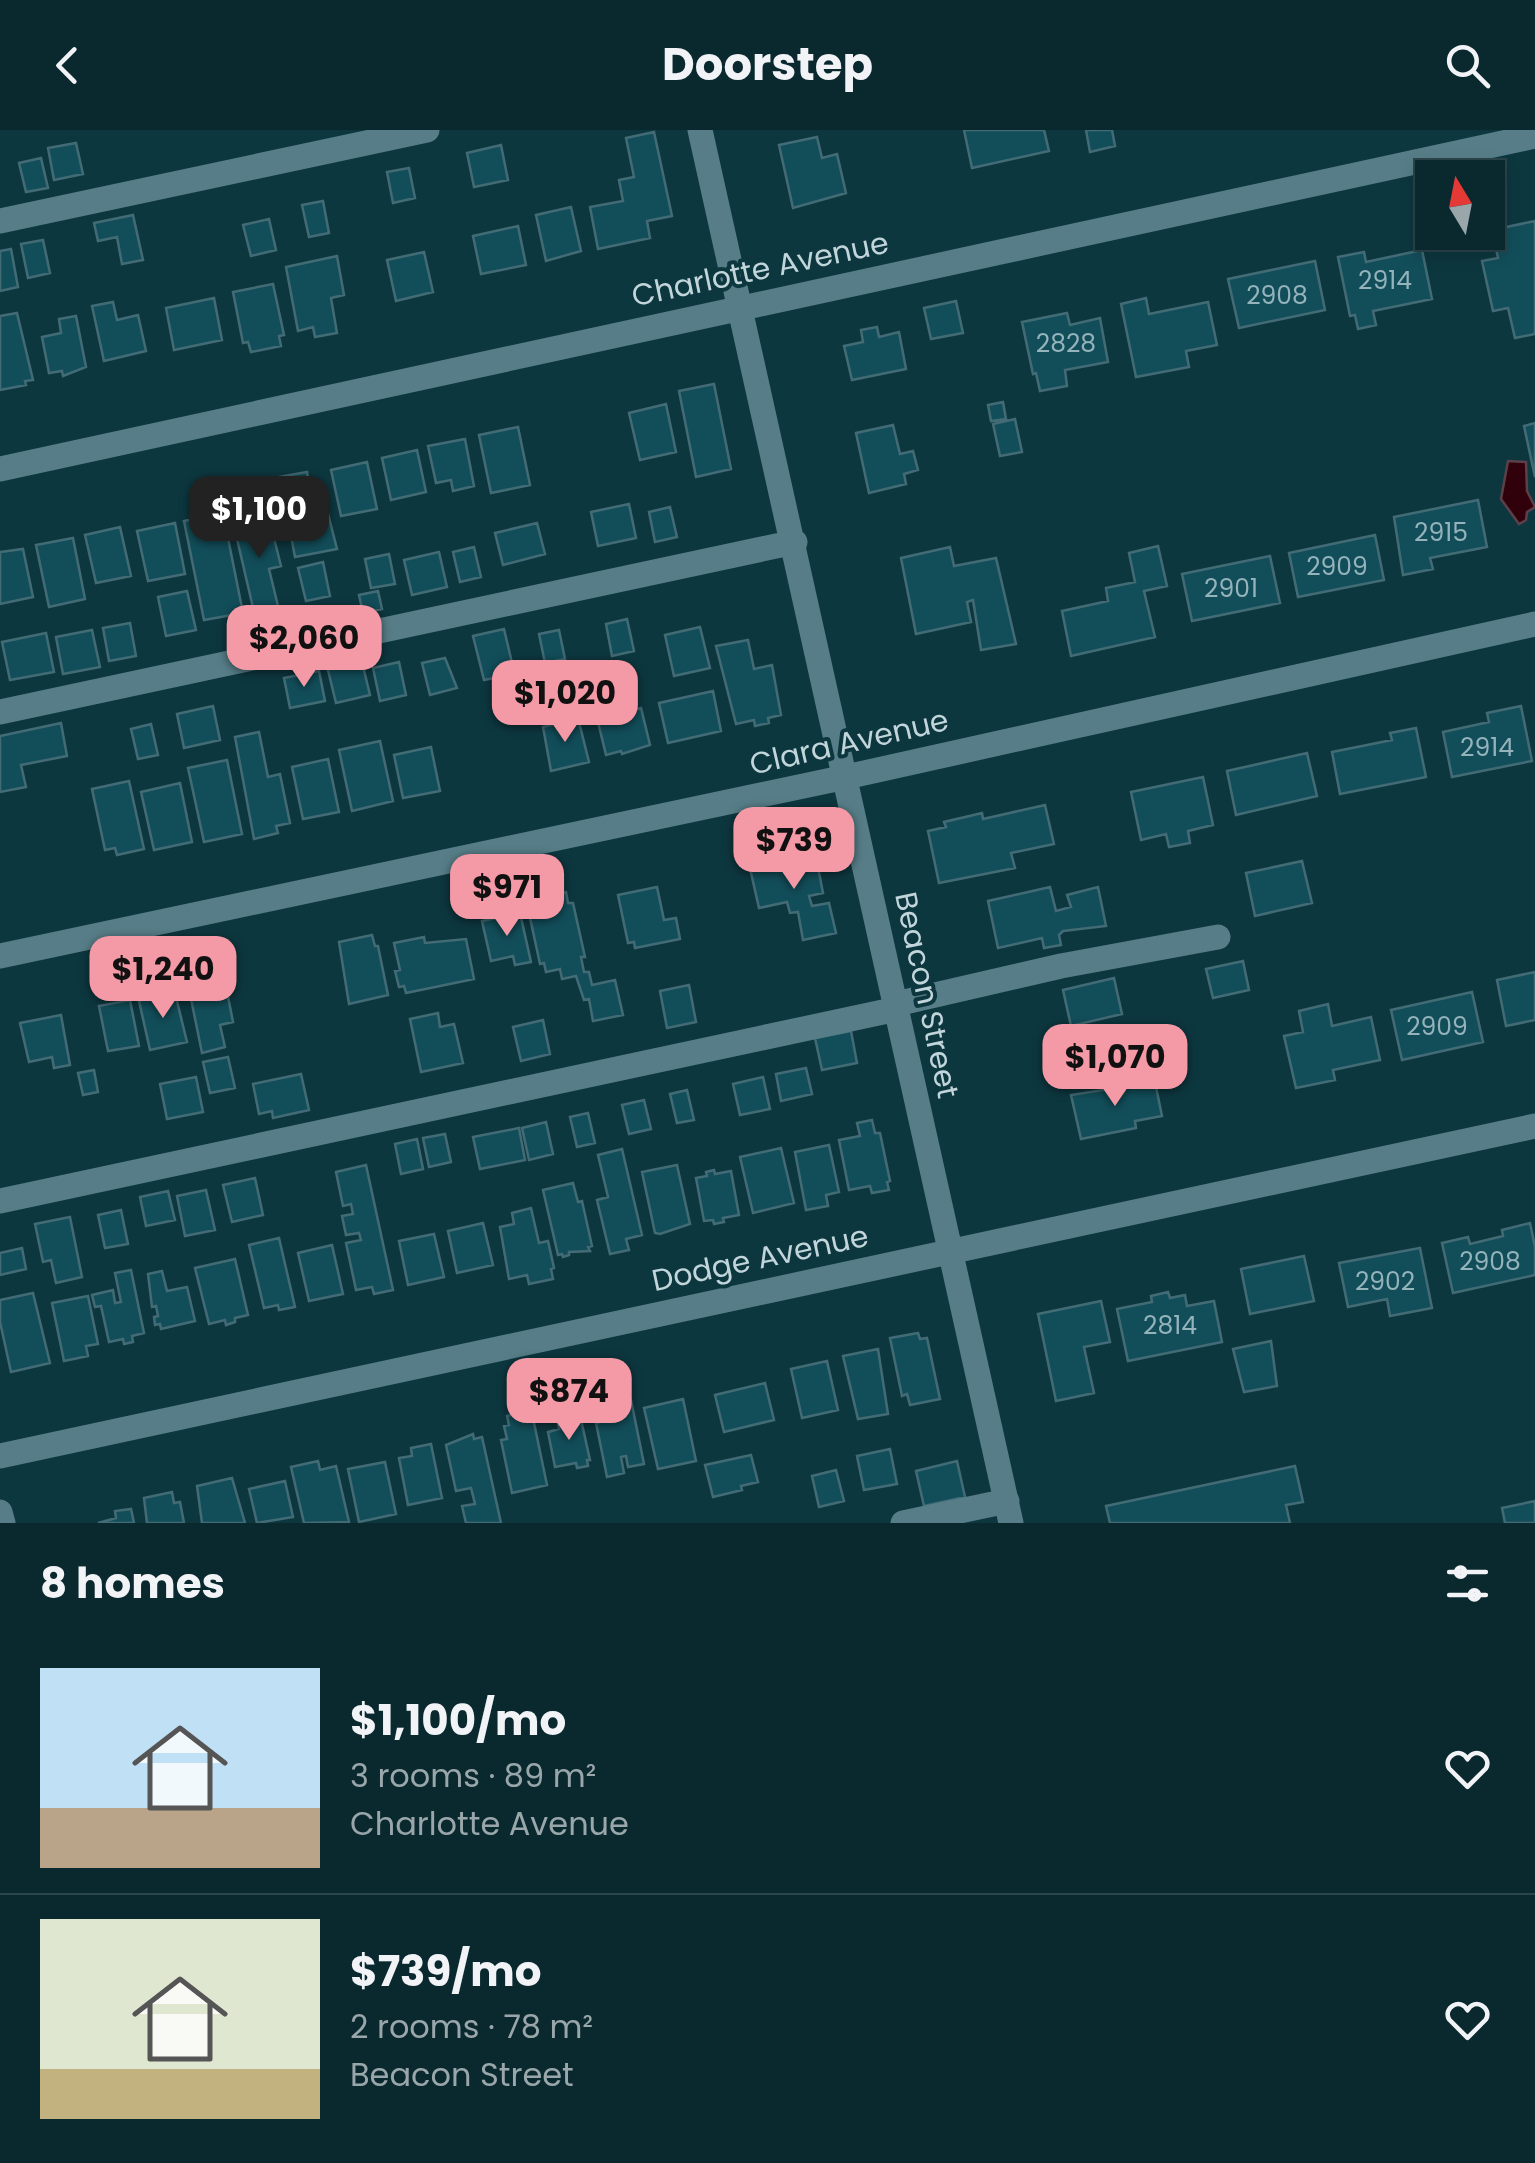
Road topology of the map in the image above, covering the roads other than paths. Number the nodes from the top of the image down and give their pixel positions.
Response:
1 (427, 130) edge
2 (700, 130) edge
3 (1535, 136) edge
4 (0, 220) edge
5 (740, 307) junction
6 (0, 469) edge
7 (795, 542) junction
8 (1535, 624) edge
9 (0, 712) edge
10 (846, 778) junction
11 (1218, 937) dead end
12 (0, 956) edge
13 (896, 1007) junction
14 (1535, 1126) edge
15 (0, 1201) edge
16 (950, 1251) junction
17 (0, 1456) edge
18 (0, 1512) edge
19 (1009, 1512) edge
20 (2, 1523) edge
21 (903, 1523) edge

1 - 4 street
2 - 5 street, Beacon Street
3 - 5 street, Charlotte Avenue
5 - 6 street, Charlotte Avenue
5 - 7 street, Beacon Street
7 - 9 street
7 - 10 street, Beacon Street
8 - 10 street, Clara Avenue
10 - 12 street, Clara Avenue
10 - 13 street, Beacon Street
11 - 13 street
13 - 15 street
13 - 16 street, Beacon Street
14 - 16 street, Dodge Avenue
16 - 17 street, Dodge Avenue
16 - 19 street, Beacon Street
18 - 20 street
19 - 21 street

